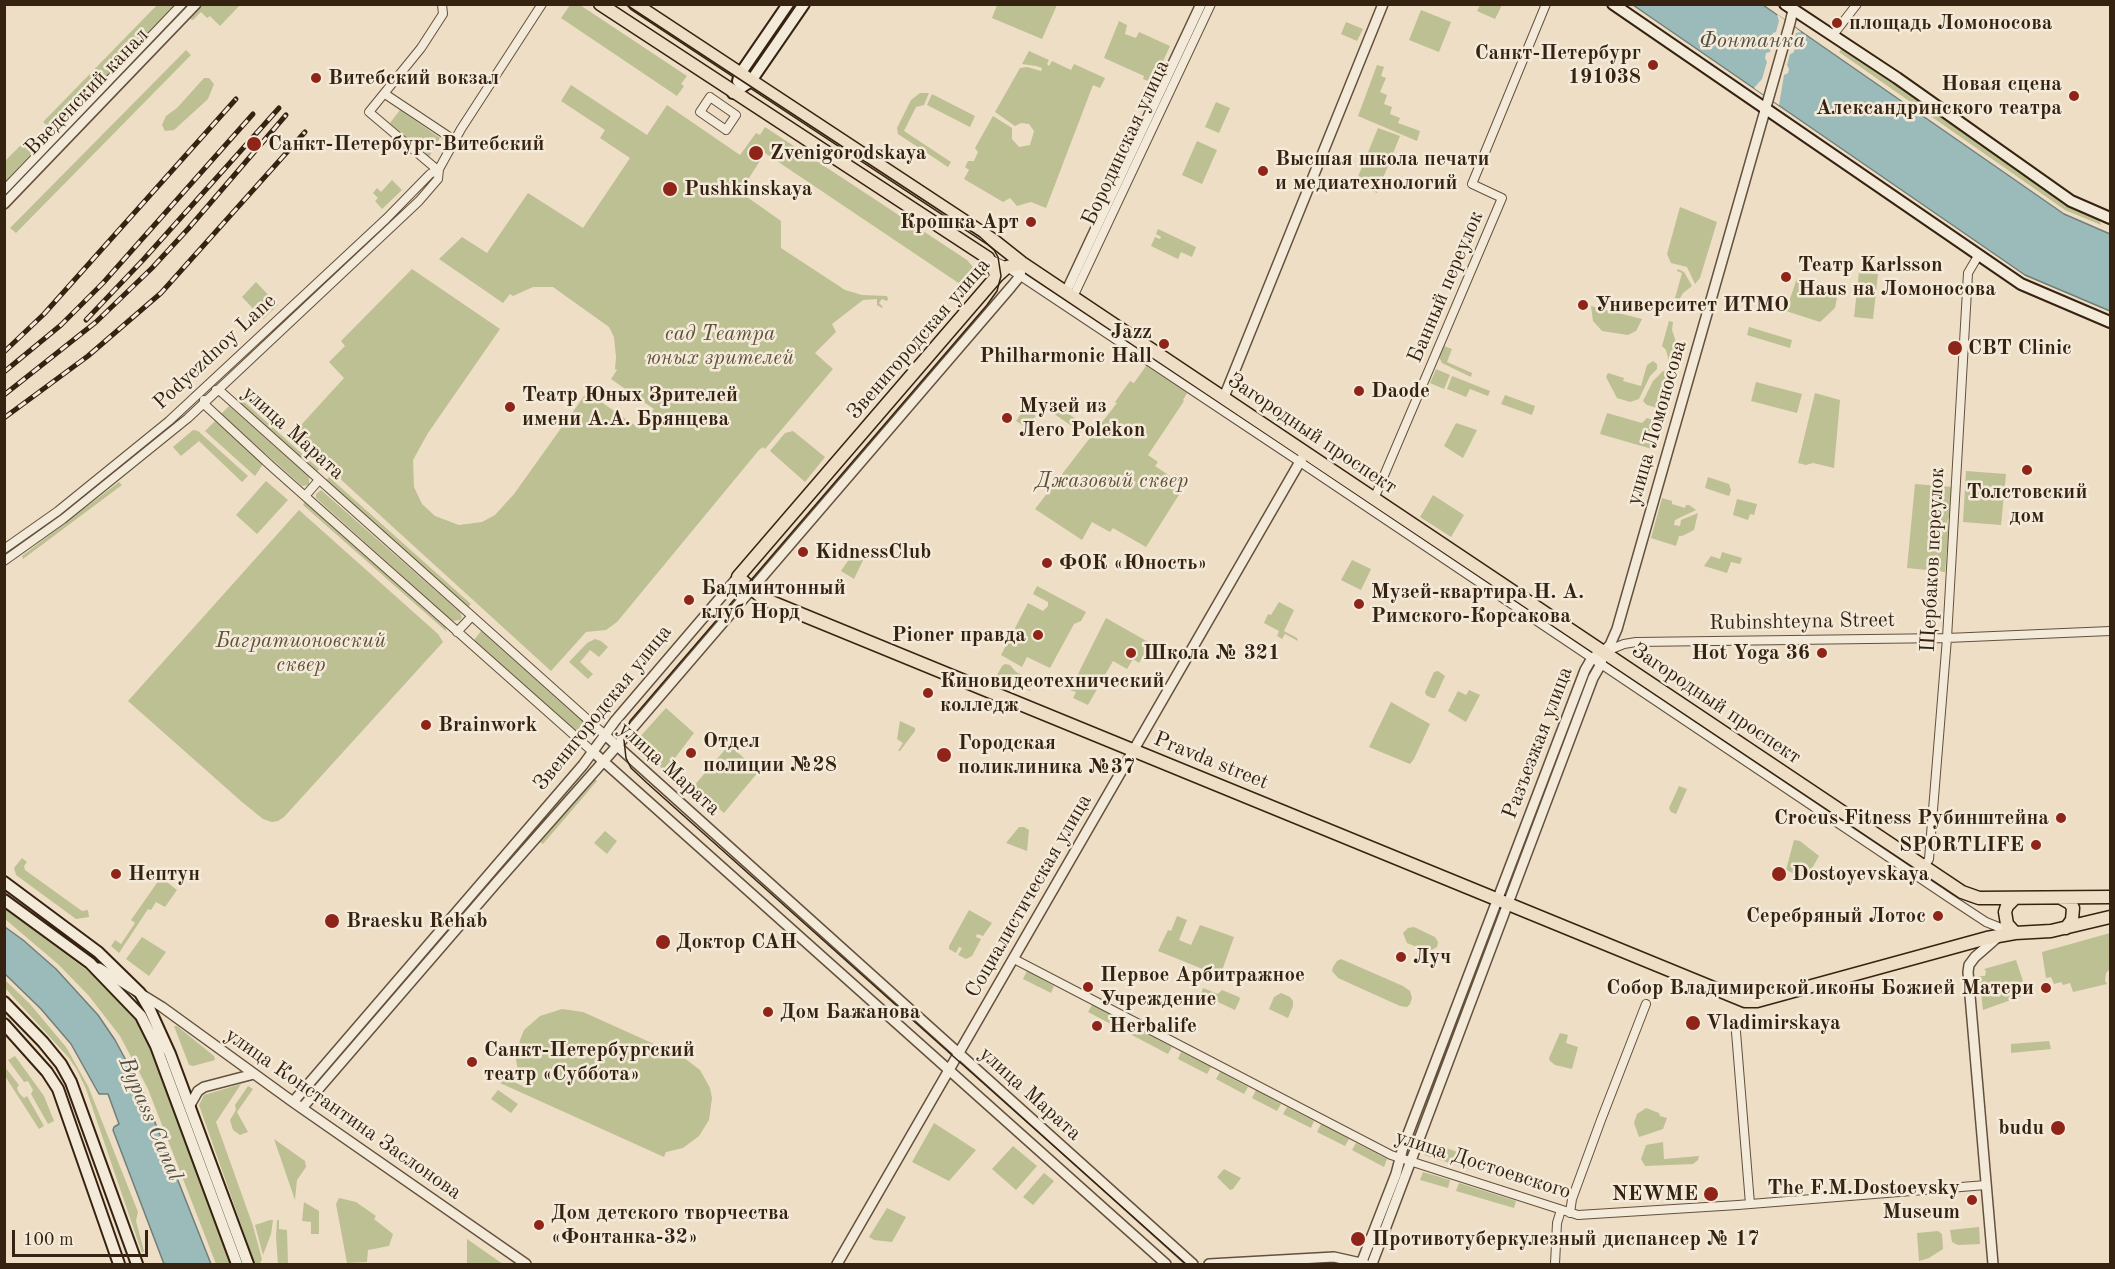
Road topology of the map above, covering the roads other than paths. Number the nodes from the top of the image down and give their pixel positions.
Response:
1 (182, 4) edge
2 (196, 4) edge
3 (442, 4) edge
4 (542, 4) edge
5 (600, 4) edge
6 (635, 4) edge
7 (788, 4) edge
8 (804, 4) edge
9 (1202, 4) edge
10 (1211, 4) edge
11 (1383, 4) edge
12 (1546, 4) edge
13 (1613, 4) edge
14 (1857, 4) edge
15 (1789, 6) edge
16 (1833, 35) junction
17 (746, 77) junction
18 (734, 93) junction
19 (385, 94) junction
20 (1766, 102) junction
21 (724, 107) junction
22 (454, 140) junction
23 (436, 168) junction
24 (4, 190) edge
25 (4, 204) edge
26 (2110, 218) edge
27 (1978, 256) junction
28 (1021, 270) junction
29 (1002, 271) junction
30 (1069, 295) junction
31 (2110, 322) edge
32 (203, 390) junction
33 (219, 390) junction
34 (1224, 397) junction
35 (204, 404) junction
36 (1303, 457) junction
37 (319, 480) junction
38 (305, 496) junction
39 (1374, 499) junction
40 (4, 549) edge
41 (4, 561) edge
42 (738, 577) junction
43 (752, 588) junction
44 (472, 616) junction
45 (2110, 631) edge
46 (458, 632) junction
47 (1947, 638) junction
48 (1599, 658) junction
49 (604, 735) junction
50 (617, 746) junction
51 (1133, 750) junction
52 (593, 752) junction
53 (603, 761) junction
54 (1924, 867) junction
55 (4, 882) edge
56 (2061, 897) junction
57 (2110, 897) edge
58 (2015, 898) junction
59 (4, 900) edge
60 (1964, 900) junction
61 (1503, 902) junction
62 (2110, 917) edge
63 (2066, 928) junction
64 (2015, 933) junction
65 (1999, 936) junction
66 (1014, 959) junction
67 (90, 963) junction
68 (140, 993) junction
69 (4, 1002) edge
70 (1646, 1005) dead end
71 (4, 1024) edge
72 (1736, 1032) dead end
73 (959, 1054) junction
74 (949, 1071) junction
75 (254, 1074) junction
76 (293, 1102) junction
77 (190, 1105) junction
78 (302, 1108) junction
79 (1400, 1159) junction
80 (1411, 1162) junction
81 (1986, 1185) junction
82 (1750, 1204) junction
83 (1561, 1210) junction
84 (1570, 1213) junction
85 (119, 1264) edge
86 (136, 1264) edge
87 (237, 1264) edge
88 (248, 1264) edge
89 (526, 1264) edge
90 (837, 1264) edge
91 (1166, 1264) edge
92 (1193, 1264) edge
93 (1209, 1264) edge
94 (1365, 1264) edge
95 (1555, 1264) edge
96 (1993, 1264) edge

1 - 24 street, Введенский канал
2 - 25 street, Введенский канал
3 - 19 street
4 - 22 street, Podyezdnoy Lane
5 - 18 main road
6 - 17 main road, Загородный проспект
7 - 17 main road
8 - 17 main road
9 - 30 street, Бородинская улица
10 - 30 street, Бородинская улица
11 - 34 street
12 - 39 street, Банный переулок
13 - 20 main road
14 - 16 street
15 - 16 main road
15 - 20 street, улица Ломоносова
16 - 26 main road
17 - 18 main road
17 - 28 main road, Загородный проспект
18 - 21 street
18 - 29 main road
19 - 22 street
19 - 23 street
20 - 27 main road
20 - 48 street, улица Ломоносова
21 - 21 street
22 - 23 street, Podyezdnoy Lane
23 - 32 street, Podyezdnoy Lane
23 - 33 street, Podyezdnoy Lane
27 - 31 main road
27 - 47 street, Щербаков переулок
28 - 29 main road, Звенигородская улица
28 - 30 main road, Загородный проспект
28 - 36 street, Загородный проспект
28 - 43 street, Звенигородская улица
29 - 42 main road, Звенигородская улица
30 - 34 main road, Загородный проспект
32 - 33 street, улица Марата
32 - 35 street
32 - 40 street, Podyezdnoy Lane
33 - 35 street, Podyezdnoy Lane
33 - 37 street, улица Марата
34 - 36 main road, Загородный проспект
35 - 38 street, улица Марата
35 - 41 street, Podyezdnoy Lane
36 - 39 main road, Загородный проспект
36 - 48 street, Загородный проспект
36 - 51 street, Социалистическая улица
37 - 38 street
37 - 44 street, улица Марата
38 - 46 street, улица Марата
39 - 48 main road, Загородный проспект
42 - 43 main road, Pravda street
42 - 49 street, Звенигородская улица
43 - 50 street, Звенигородская улица
43 - 51 main road, Pravda street
44 - 46 street
44 - 49 street, улица Марата
45 - 47 street, Rubinshteyna Street
46 - 52 street, улица Марата
47 - 48 street, Rubinshteyna Street
47 - 54 street, Щербаков переулок
48 - 54 main road, Загородный проспект
48 - 60 street, Загородный проспект
48 - 61 street, Разъезжая улица
49 - 50 street, улица Марата
49 - 52 street, Звенигородская улица
50 - 53 street, Звенигородская улица
50 - 73 street, улица Марата
51 - 61 main road, Pravda street
51 - 66 street, Социалистическая улица
52 - 53 street, улица Марата
52 - 76 street, Звенигородская улица
53 - 74 street, улица Марата
53 - 78 street, Звенигородская улица
54 - 60 main road, Загородный проспект
55 - 68 main road
56 - 57 main road
56 - 58 main road
56 - 63 main road
58 - 60 main road
58 - 64 main road
59 - 67 main road
60 - 64 street
61 - 65 main road, Pravda street
61 - 79 street, Разъезжая улица
61 - 80 street, Разъезжая улица
62 - 63 main road, Pravda street
63 - 64 main road, Pravda street
64 - 65 main road, Pravda street
65 - 81 street
66 - 73 street, Социалистическая улица
66 - 79 street, улица Достоевского
67 - 68 street, улица Константина Заслонова
67 - 87 main road
68 - 75 street, улица Константина Заслонова
68 - 77 main road
69 - 86 main road
70 - 84 street
71 - 85 main road
72 - 82 street
73 - 74 street, Социалистическая улица
73 - 92 street, улица Марата
74 - 90 street, Социалистическая улица
74 - 91 street, улица Марата
75 - 76 street, улица Константина Заслонова
75 - 77 street
76 - 78 street, улица Константина Заслонова
77 - 88 main road
78 - 89 street, улица Константина Заслонова
79 - 80 street, улица Достоевского
79 - 94 street, Разъезжая улица
80 - 83 street, улица Достоевского
80 - 94 street, Разъезжая улица
81 - 82 street, улица Достоевского
81 - 96 street
82 - 84 street, улица Достоевского
83 - 84 street, улица Достоевского
83 - 95 street
93 - 94 street

